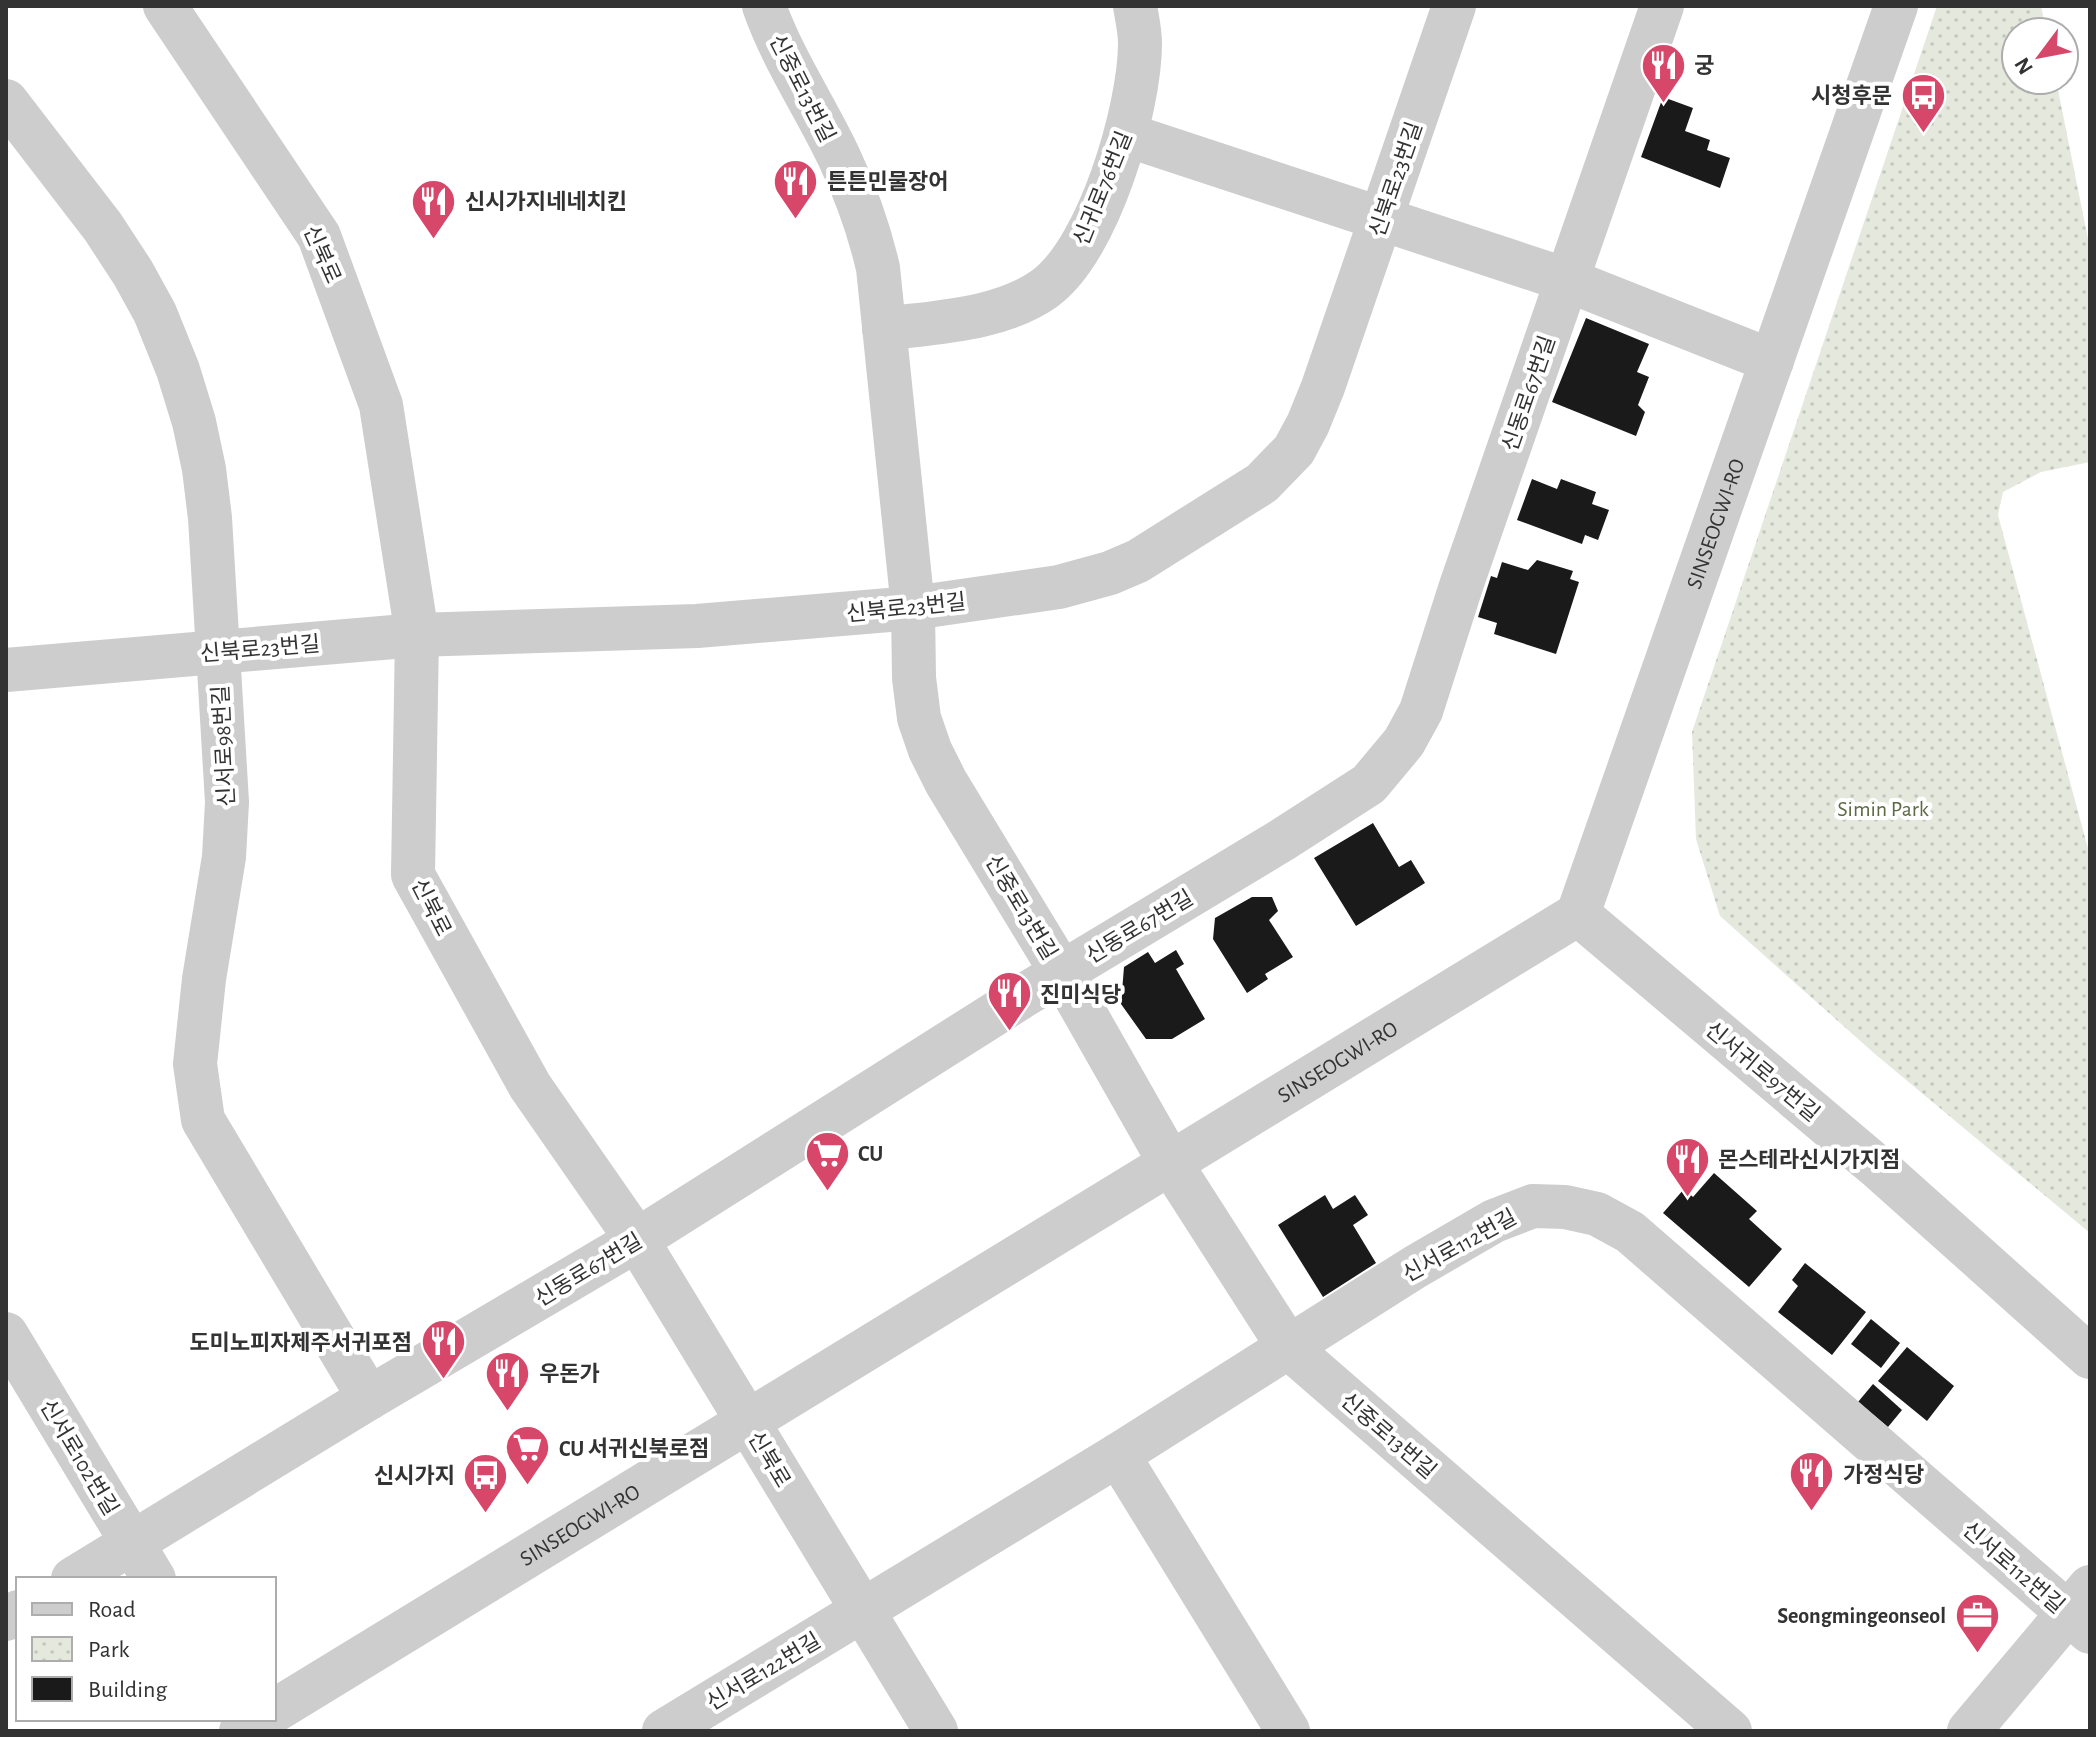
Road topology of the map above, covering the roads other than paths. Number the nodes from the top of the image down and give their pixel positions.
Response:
1 (165, 6) edge
2 (764, 6) edge
3 (1135, 6) edge
4 (1454, 6) edge
5 (1662, 6) edge
6 (1896, 6) edge
7 (6, 101) edge
8 (1127, 135) junction
9 (1381, 218) junction
10 (1567, 280) junction
11 (884, 329) junction
12 (1772, 361) junction
13 (913, 608) junction
14 (417, 635) junction
15 (218, 650) junction
16 (6, 670) edge
17 (1578, 914) junction
18 (1062, 973) junction
19 (1169, 1161) junction
20 (637, 1240) junction
21 (6, 1334) edge
22 (1289, 1348) junction
23 (2090, 1357) edge
24 (369, 1398) junction
25 (747, 1421) junction
26 (1118, 1455) junction
27 (144, 1561) edge
28 (81, 1577) edge
29 (862, 1611) junction
30 (2083, 1611) edge
31 (276, 1710) edge
32 (664, 1731) edge
33 (936, 1731) edge
34 (1288, 1731) edge
35 (1730, 1731) edge
36 (1969, 1731) edge

1 - 14 street, 신북로
2 - 11 street, 신중로13번길
3 - 8 street, 신귀로76번길
4 - 9 street, 신북로23번길
5 - 10 street, 신동로67번길
6 - 12 street, SINSEOGWI-RO
7 - 15 street, 신서로98번길
8 - 9 street
8 - 11 street, 신귀로76번길
9 - 10 street
9 - 13 street, 신북로23번길
10 - 12 street
10 - 18 street, 신동로67번길
11 - 13 street, 신중로13번길
12 - 17 street, SINSEOGWI-RO
13 - 14 street, 신북로23번길
13 - 18 street, 신중로13번길
14 - 15 street, 신북로23번길
14 - 20 street, 신북로
15 - 16 street, 신북로23번길
15 - 24 street, 신서로98번길
17 - 19 street, SINSEOGWI-RO
17 - 23 street, 신서귀로97번길
18 - 19 street, 신중로13번길
18 - 20 street, 신동로67번길
19 - 22 street, 신중로13번길
19 - 25 street, SINSEOGWI-RO
20 - 24 street, 신동로67번길
20 - 25 street, 신북로
21 - 27 street, 신서로102번길
22 - 26 street, 신서로112번길
22 - 30 street, 신서로112번길
22 - 35 street, 신중로13번길
24 - 27 street, 신동로67번길
25 - 29 street, 신북로
25 - 31 street, SINSEOGWI-RO
26 - 29 street, 신서로112번길
26 - 34 street
27 - 28 street, 신동로67번길
29 - 32 street, 신서로122번길
29 - 33 street, 신북로
30 - 36 street

